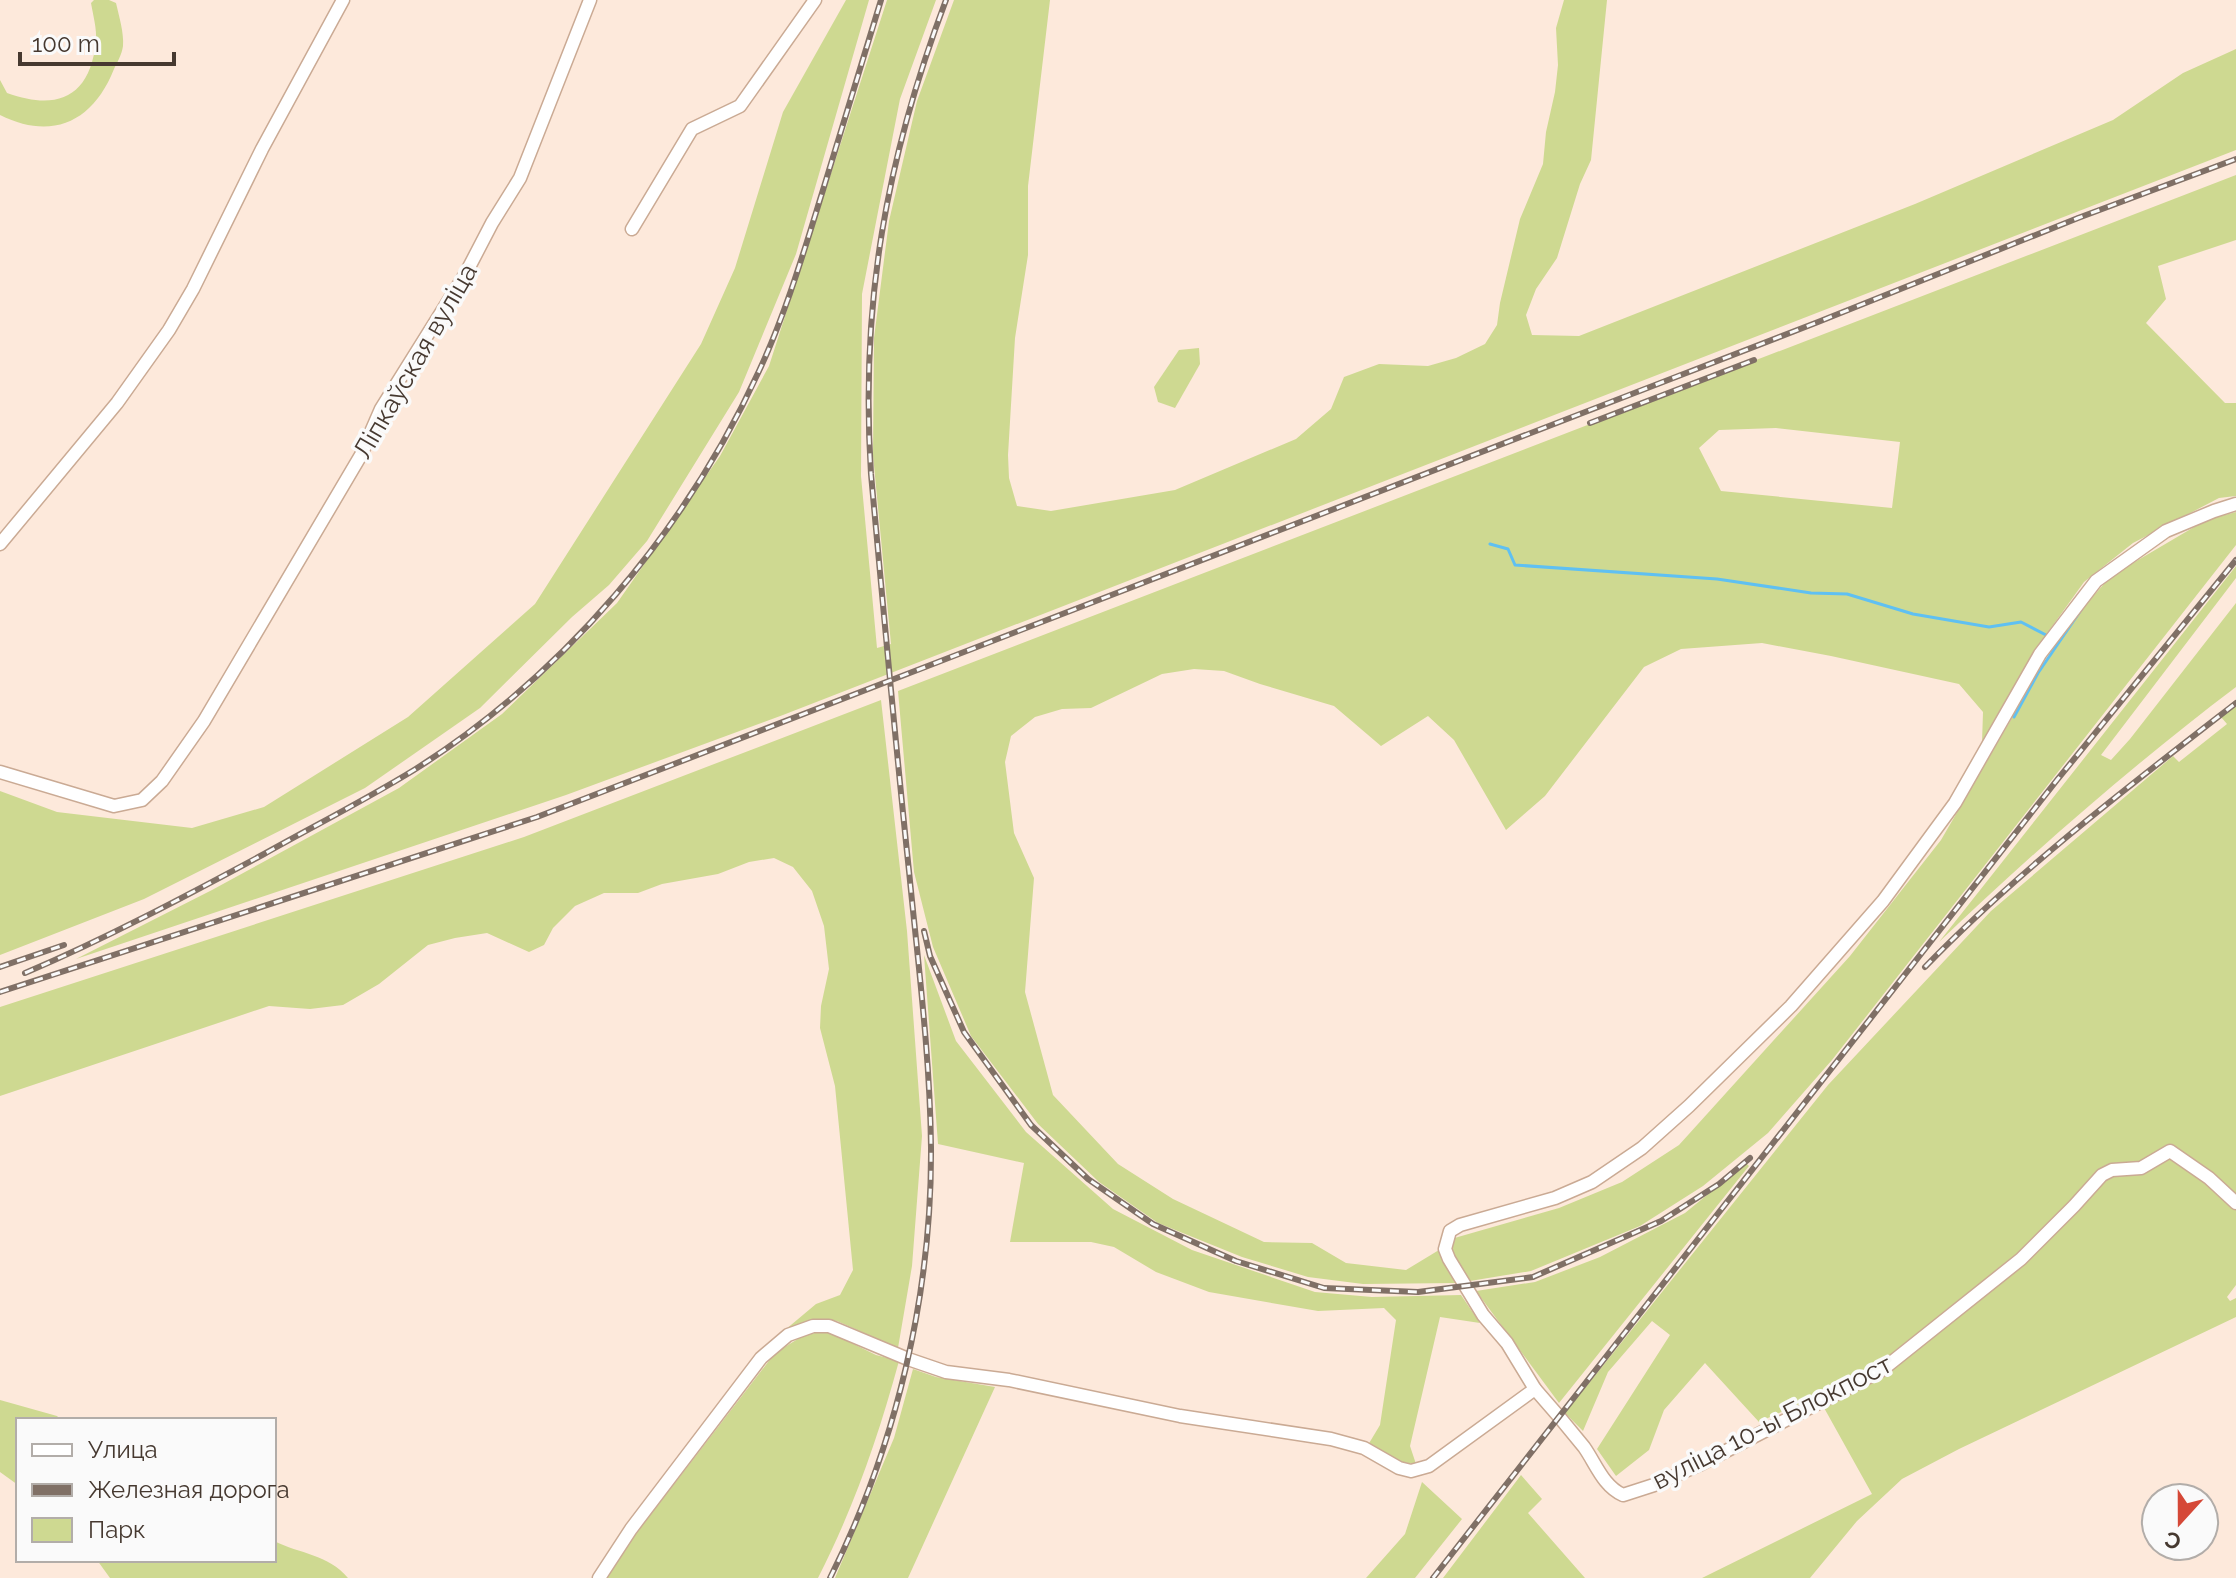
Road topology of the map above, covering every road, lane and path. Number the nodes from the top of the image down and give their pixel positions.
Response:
1 (343, 0) edge
2 (590, 0) edge
3 (815, 0) edge
4 (632, 229) dead end
5 (2236, 504) edge
6 (0, 544) edge
7 (0, 772) edge
8 (2236, 1203) edge
9 (1535, 1389) junction
10 (599, 1578) edge

1 - 6 street
2 - 7 street, Ліпкаўская вуліца
3 - 4 street
5 - 9 street
8 - 9 street, вуліца 10-ы Блокпост
9 - 10 street

